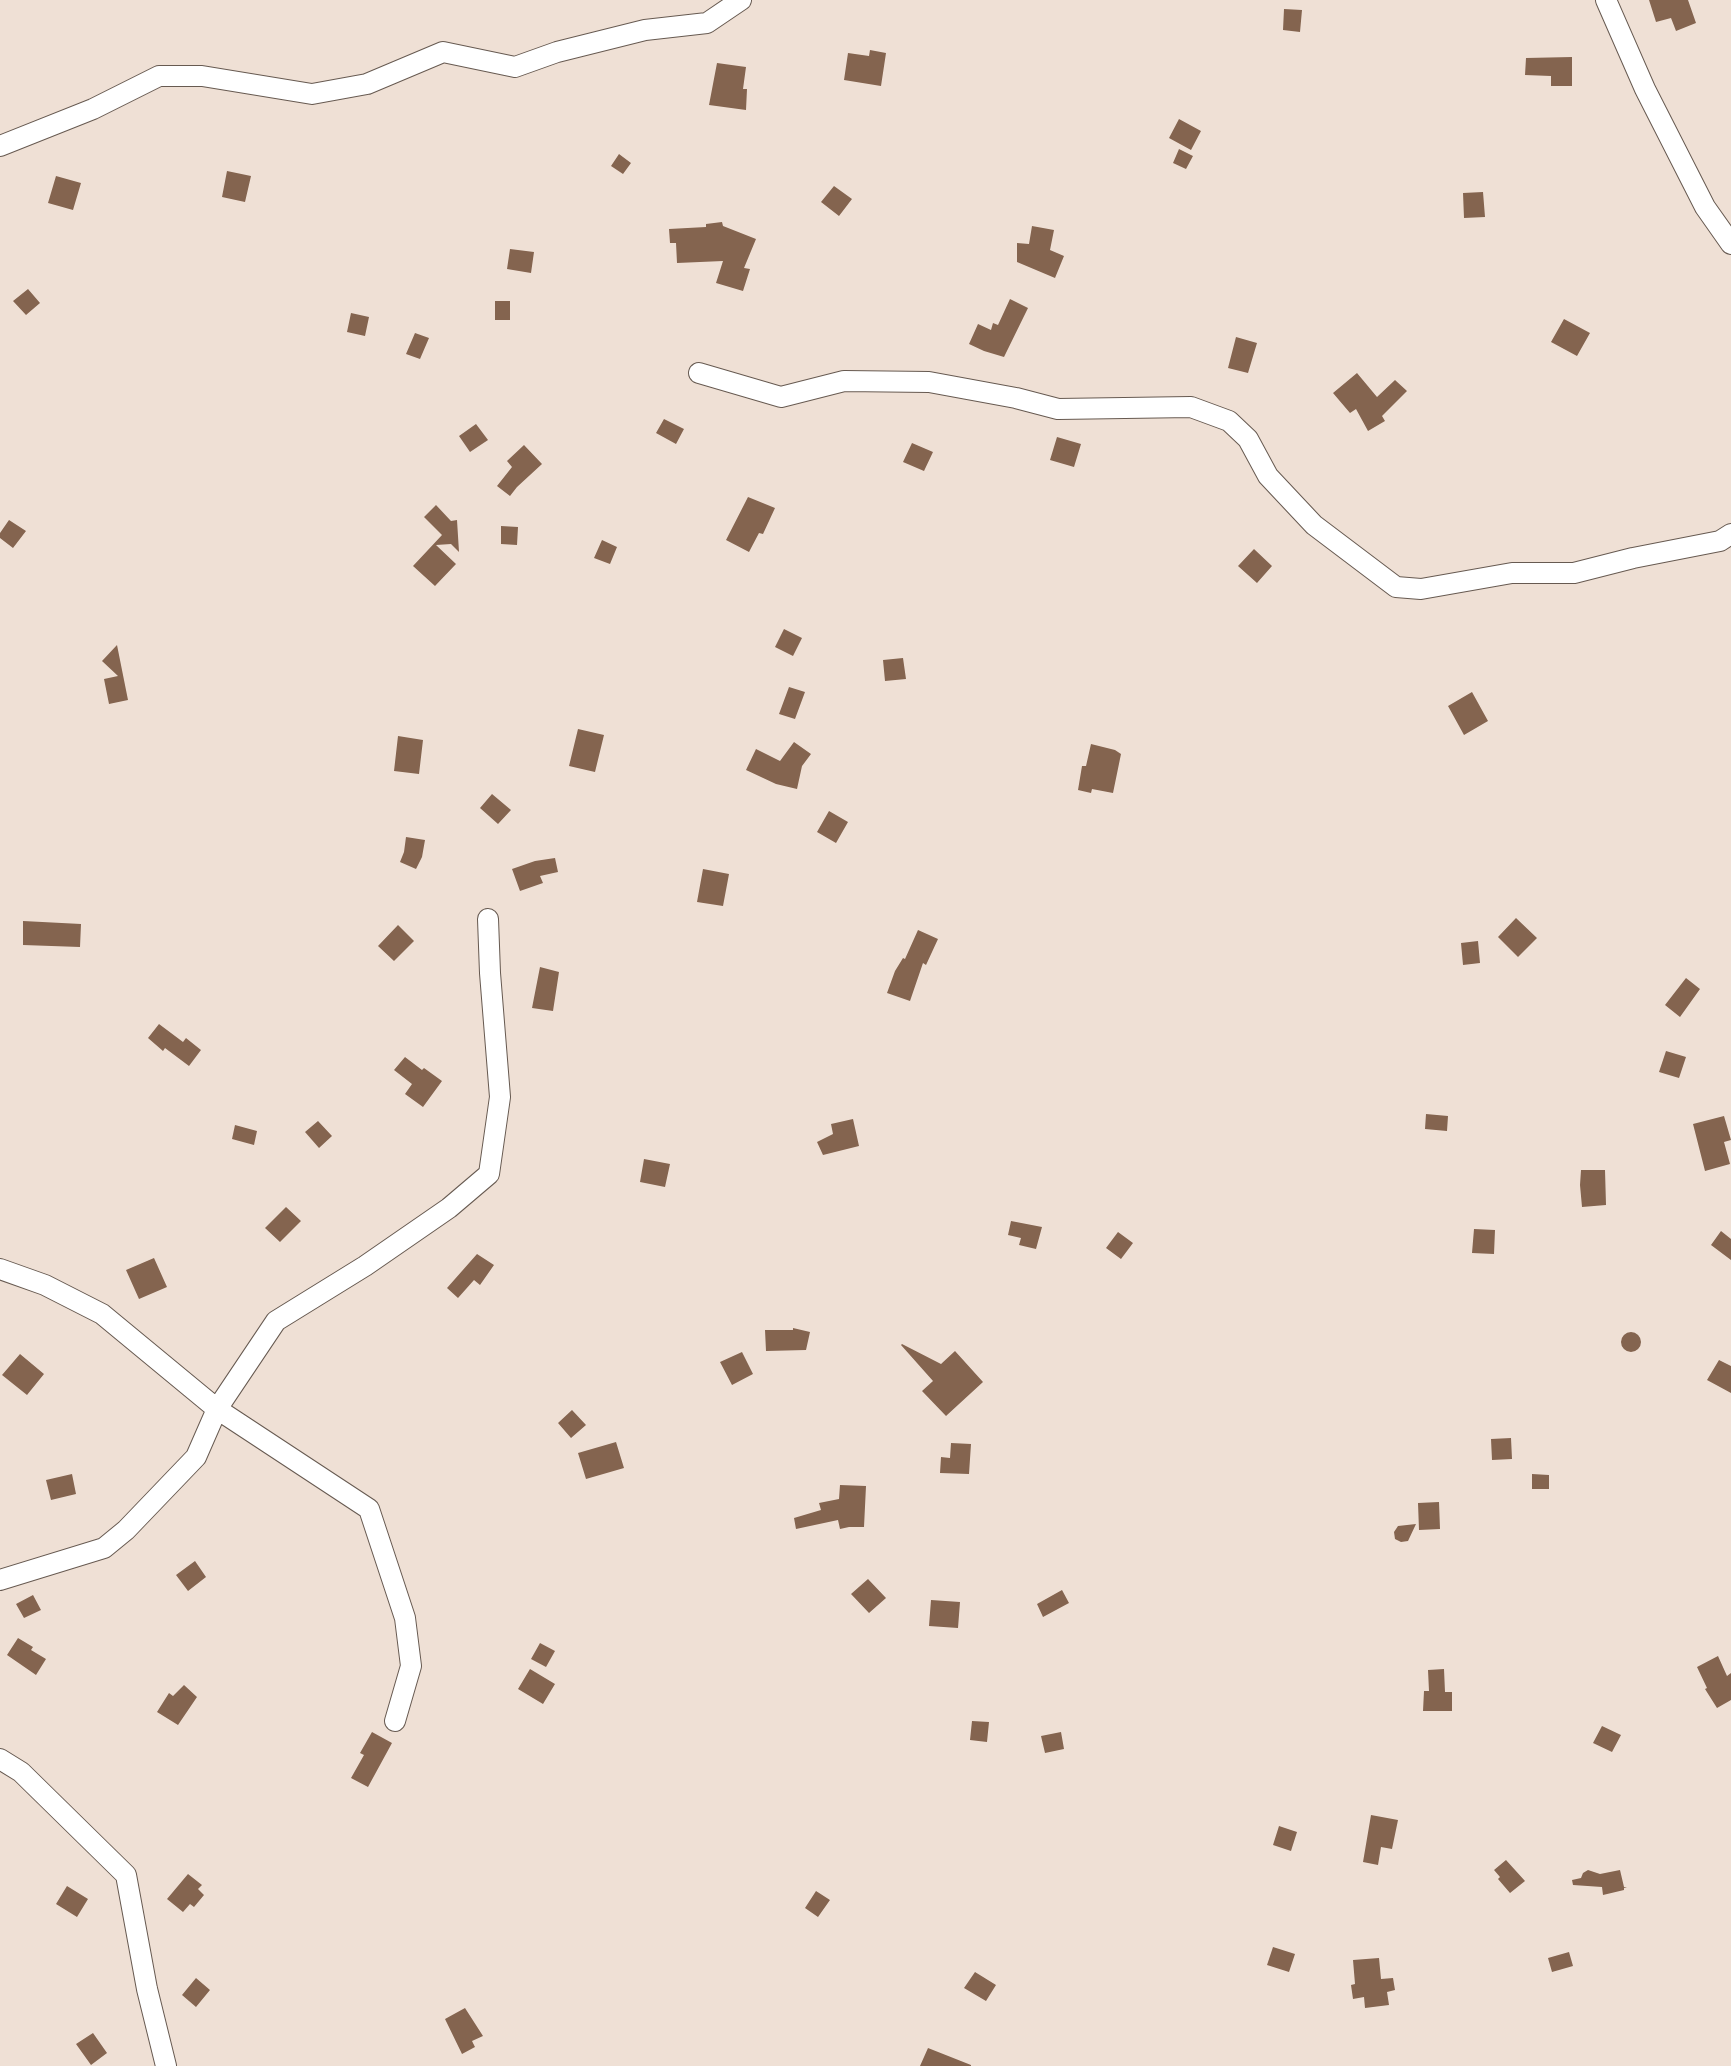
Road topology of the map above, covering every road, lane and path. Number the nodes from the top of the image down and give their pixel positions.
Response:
1 (741, 0) edge
2 (1605, 0) edge
3 (0, 146) edge
4 (1731, 244) edge
5 (699, 373) dead end
6 (1731, 534) edge
7 (488, 919) dead end
8 (0, 1269) edge
9 (217, 1409) junction
10 (0, 1580) edge
11 (395, 1721) dead end
12 (0, 1759) edge
13 (166, 2066) edge

1 - 3 street
2 - 4 street
5 - 6 street
7 - 9 street
8 - 9 street
9 - 10 street
9 - 11 street
12 - 13 street

